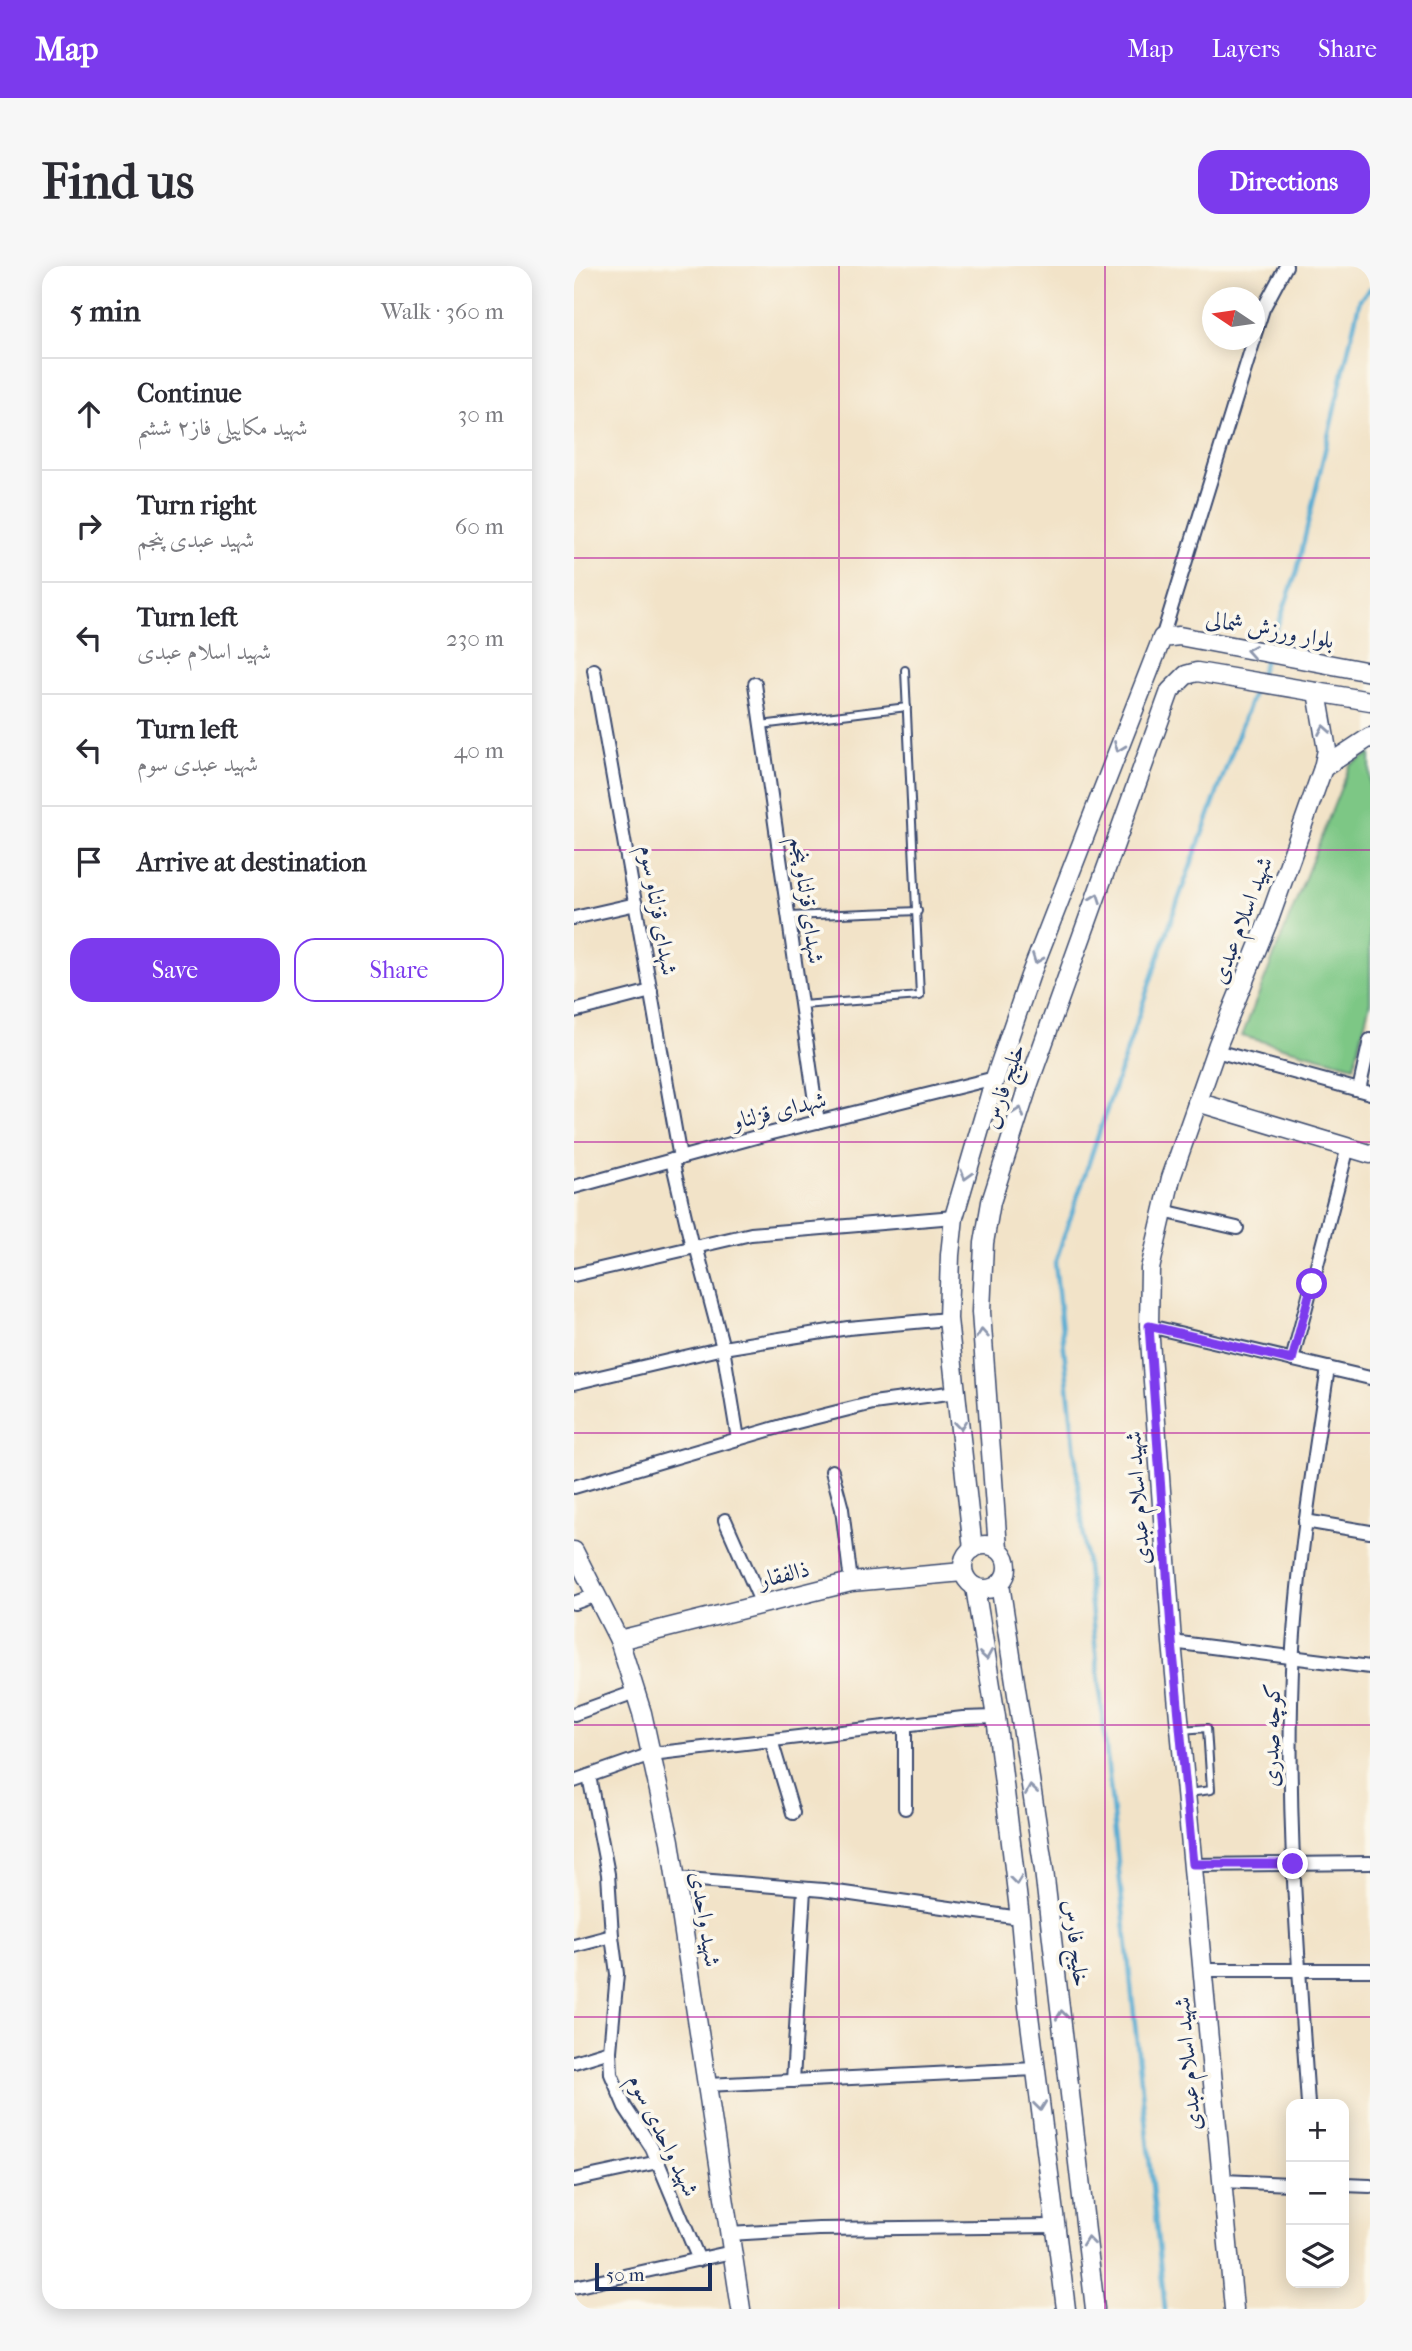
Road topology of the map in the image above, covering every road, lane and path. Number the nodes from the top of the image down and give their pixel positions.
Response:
1 (1286, 266) edge
2 (1265, 305) edge
3 (1250, 350) edge
4 (1162, 638) junction
5 (594, 670) dead end
6 (905, 670) dead end
7 (1370, 672) edge
8 (755, 684) dead end
9 (1315, 692) junction
10 (1370, 701) edge
11 (907, 707) junction
12 (1130, 719) junction
13 (761, 725) junction
14 (1157, 728) junction
15 (1370, 737) edge
16 (1323, 768) junction
17 (636, 904) junction
18 (918, 911) junction
19 (789, 916) junction
20 (574, 918) edge
21 (651, 991) junction
22 (802, 1004) junction
23 (574, 1011) edge
24 (1370, 1040) edge
25 (1216, 1051) junction
26 (995, 1078) junction
27 (1364, 1091) edge
28 (1198, 1102) junction
29 (818, 1122) junction
30 (1348, 1147) junction
31 (1370, 1154) edge
32 (676, 1159) junction
33 (574, 1188) edge
34 (1163, 1211) junction
35 (954, 1217) junction
36 (1237, 1228) dead end
37 (694, 1247) junction
38 (574, 1275) edge
39 (948, 1319) junction
40 (1149, 1326) junction
41 (723, 1348) junction
42 (1292, 1360) junction
43 (1328, 1368) junction
44 (1370, 1378) edge
45 (574, 1383) edge
46 (956, 1392) junction
47 (738, 1439) junction
48 (832, 1471) dead end
49 (574, 1487) edge
50 (725, 1520) dead end
51 (1305, 1521) junction
52 (1370, 1532) edge
53 (973, 1549) junction
54 (998, 1549) junction
55 (574, 1551) edge
56 (963, 1572) junction
57 (851, 1582) junction
58 (1000, 1584) junction
59 (975, 1587) junction
60 (596, 1595) junction
61 (574, 1603) edge
62 (762, 1605) junction
63 (619, 1640) junction
64 (1172, 1642) junction
65 (1293, 1657) junction
66 (1370, 1667) edge
67 (635, 1692) junction
68 (574, 1714) edge
69 (996, 1717) junction
70 (905, 1725) junction
71 (1180, 1730) junction
72 (771, 1740) junction
73 (651, 1754) junction
74 (589, 1776) junction
75 (574, 1782) edge
76 (1186, 1793) junction
77 (905, 1808) dead end
78 (793, 1813) dead end
79 (1370, 1863) edge
80 (1193, 1864) junction
81 (1293, 1864) junction
82 (675, 1878) junction
83 (804, 1889) junction
84 (1020, 1918) junction
85 (612, 1936) junction
86 (574, 1946) edge
87 (1300, 1969) junction
88 (1203, 1970) junction
89 (1370, 1970) edge
90 (610, 2051) junction
91 (574, 2062) edge
92 (1036, 2069) junction
93 (793, 2081) junction
94 (707, 2085) junction
95 (1308, 2099) edge
96 (658, 2162) junction
97 (574, 2180) edge
98 (1223, 2181) junction
99 (1286, 2184) edge
100 (1349, 2185) edge
101 (1370, 2186) edge
102 (1056, 2226) junction
103 (729, 2234) junction
104 (732, 2252) junction
105 (699, 2260) junction
106 (574, 2287) edge
107 (741, 2309) edge
108 (1066, 2309) edge
109 (1096, 2309) edge
110 (1234, 2309) edge

1 - 2 street
3 - 4 street
7 -> 4 main road, بلوار ورزش شمالی
4 - 12 main road
5 - 17 street, شهدای قزلناو سوم
6 - 11 lane
8 - 13 street, شهدای قزلناو پنجم
9 - 10 main road
9 - 14 main road, خلیج فارس
16 -> 9 main road, شهید اسلام عبدی
11 - 13 lane
11 - 18 lane
12 - 14 main road
12 -> 26 main road
13 - 19 street, شهدای قزلناو پنجم
54 -> 14 main road, خلیج فارس
15 - 16 main road
16 - 25 main road, شهید اسلام عبدی
17 - 20 street
17 - 21 street, شهدای قزلناو سوم
18 - 19 lane
18 - 22 lane
19 - 22 street, شهدای قزلناو پنجم
21 - 23 street
21 - 32 street, شهدای قزلناو سوم
22 - 29 street, شهدای قزلناو پنجم
24 - 27 street
25 - 27 street
25 - 28 main road, شهید اسلام عبدی
26 - 29 street, شهدای قزلناو
26 -> 35 main road
28 - 30 main road
28 - 34 main road, شهید اسلام عبدی
29 - 32 street, شهدای قزلناو
30 - 31 main road
30 - 42 street
32 - 33 street, شهدای قزلناو
32 - 37 street, شهدای قزلناو سوم
34 - 36 street
34 - 40 main road, شهید اسلام عبدی
35 - 37 street
35 - 39 main road
37 - 38 street
37 - 41 street, شهدای قزلناو سوم
39 - 41 street
39 - 46 main road
40 - 42 street
40 - 64 main road, شهید اسلام عبدی
41 - 45 street
41 - 47 street, شهدای قزلناو سوم
42 - 43 street
43 - 44 street
43 - 51 street, کوچه صدری
46 - 47 street
46 -> 53 main road
47 - 49 street
48 - 57 street
50 - 62 street
51 - 52 street
51 - 65 street, کوچه صدری
53 - 54 main road
53 - 56 main road
54 - 58 main road
55 - 60 main road, شهید واحدی
56 - 57 main road, ذالفقار
56 - 59 main road
57 - 62 main road, ذالفقار
58 - 59 main road
109 -> 58 main road, خلیج فارس
59 -> 69 main road
60 - 61 street
60 - 63 main road, شهید واحدی
62 - 63 main road, ذالفقار
63 - 67 main road, شهید واحدی
64 - 65 street
64 - 71 main road, شهید اسلام عبدی
65 - 66 street
65 - 81 street, کوچه صدری
67 - 68 street
67 - 73 main road, شهید واحدی
69 - 70 street
69 -> 84 main road
70 - 72 street
70 - 77 street
71 - 76 main road, شهید اسلام عبدی
71 - 76 lane
72 - 73 street
72 - 78 street
73 - 74 street
73 - 82 main road, شهید واحدی
74 - 75 street
74 - 85 street, شهید واحدی سوم
76 - 80 main road, شهید اسلام عبدی
79 - 81 street
80 - 81 street
80 - 88 main road, شهید اسلام عبدی
81 - 87 street, کوچه صدری
82 - 83 street
82 - 94 main road, شهید واحدی
83 - 84 street
83 - 93 street
84 - 92 main road
85 - 86 street
85 - 90 street, شهید واحدی سوم
87 - 88 street
87 - 89 street
87 - 95 street, کوچه صدری
88 - 98 main road, شهید اسلام عبدی
90 - 91 street
90 - 96 street, شهید واحدی سوم
92 - 93 street
92 -> 102 main road
93 - 94 street
94 - 103 main road, شهید واحدی
96 - 97 street
96 - 105 street, شهید واحدی سوم
98 - 99 street
98 - 110 main road, شهید اسلام عبدی
100 - 101 street
102 - 103 street
102 - 108 main road
103 - 104 main road, شهید واحدی
104 - 105 street
104 - 107 main road, شهید واحدی
105 - 106 street

